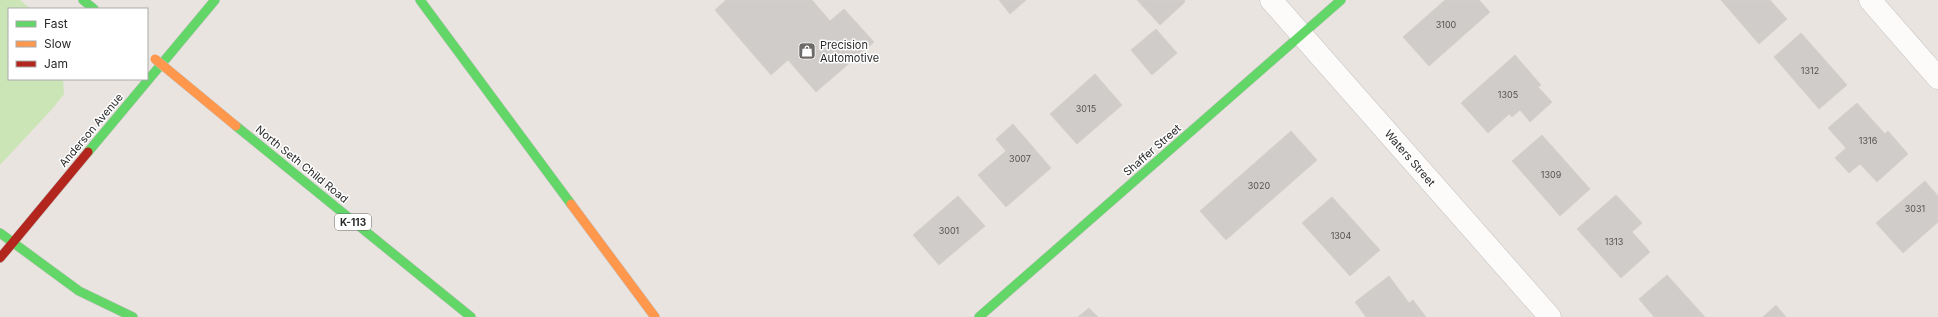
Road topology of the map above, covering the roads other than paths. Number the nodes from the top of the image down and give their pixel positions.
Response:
1 (83, 0) edge
2 (215, 0) edge
3 (420, 0) edge
4 (1271, 0) edge
5 (1341, 0) edge
6 (1870, 0) edge
7 (93, 8) edge
8 (1302, 35) junction
9 (148, 54) edge
10 (1938, 78) edge
11 (0, 233) edge
12 (13, 242) junction
13 (0, 258) edge
14 (133, 317) edge
15 (471, 317) edge
16 (655, 317) edge
17 (979, 317) edge
18 (1550, 317) edge

1 - 7 main road
2 - 12 main road, Anderson Avenue
3 - 16 main road
4 - 8 street, Waters Street
5 - 8 main road, Shaffer Street
6 - 10 street
8 - 17 main road, Shaffer Street
8 - 18 street, Waters Street
9 - 15 main road, North Seth Child Road / K-113, bridge
11 - 12 main road
12 - 13 main road, Anderson Avenue
12 - 14 main road

